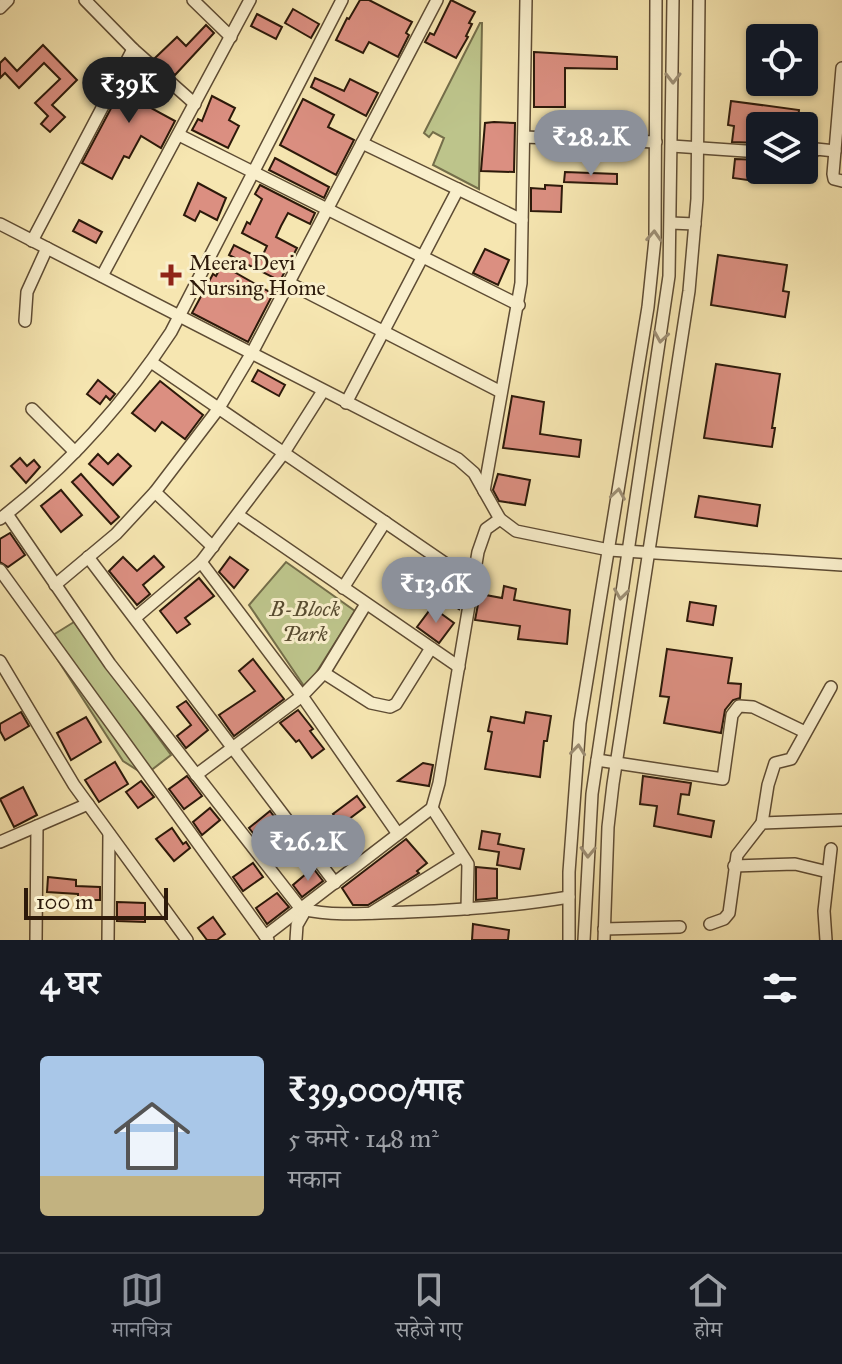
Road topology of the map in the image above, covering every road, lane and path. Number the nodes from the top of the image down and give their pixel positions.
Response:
1 (8, 0) edge
2 (85, 0) edge
3 (193, 0) edge
4 (250, 0) edge
5 (342, 0) edge
6 (437, 0) edge
7 (526, 0) edge
8 (656, 0) edge
9 (673, 0) edge
10 (699, 0) edge
11 (0, 8) edge
12 (231, 37) junction
13 (133, 49) junction
14 (842, 68) edge
15 (195, 104) junction
16 (179, 135) junction
17 (524, 137) junction
18 (656, 142) junction
19 (362, 143) junction
20 (672, 146) junction
21 (698, 147) junction
22 (818, 149) edge
23 (746, 151) edge
24 (835, 151) junction
25 (252, 172) junction
26 (842, 181) edge
27 (458, 189) junction
28 (327, 210) junction
29 (522, 220) junction
30 (671, 223) junction
31 (0, 224) edge
32 (695, 224) junction
33 (32, 241) junction
34 (47, 248) junction
35 (422, 257) junction
36 (102, 276) junction
37 (289, 283) junction
38 (519, 305) junction
39 (177, 316) junction
40 (25, 321) dead end
41 (383, 331) junction
42 (251, 354) junction
43 (151, 362) junction
44 (323, 391) junction
45 (501, 392) junction
46 (346, 403) junction
47 (219, 408) junction
48 (32, 409) dead end
49 (75, 452) junction
50 (283, 454) junction
51 (484, 491) junction
52 (155, 492) junction
53 (238, 515) junction
54 (4, 516) edge
55 (500, 519) junction
56 (385, 522) junction
57 (213, 547) junction
58 (609, 550) junction
59 (627, 552) junction
60 (648, 553) junction
61 (88, 557) junction
62 (201, 562) junction
63 (842, 565) edge
64 (0, 570) edge
65 (474, 583) junction
66 (55, 585) junction
67 (343, 588) junction
68 (366, 604) junction
69 (135, 618) junction
70 (431, 648) junction
71 (0, 661) edge
72 (459, 667) junction
73 (324, 673) junction
74 (831, 687) dead end
75 (302, 696) junction
76 (805, 732) junction
77 (233, 747) junction
78 (597, 760) junction
79 (616, 763) junction
80 (196, 775) junction
81 (88, 804) junction
82 (432, 808) junction
83 (842, 820) edge
84 (762, 823) junction
85 (37, 826) junction
86 (109, 834) junction
87 (398, 834) junction
88 (0, 842) edge
89 (831, 849) dead end
90 (462, 856) junction
91 (734, 866) junction
92 (828, 872) junction
93 (335, 883) junction
94 (569, 897) junction
95 (467, 909) junction
96 (303, 910) junction
97 (368, 915) junction
98 (710, 924) dead end
99 (680, 927) dead end
100 (604, 934) edge
101 (266, 938) edge
102 (36, 940) edge
103 (108, 940) edge
104 (187, 940) edge
105 (296, 940) edge
106 (569, 940) edge
107 (584, 940) edge
108 (826, 940) edge

1 - 11 street
2 - 13 street
3 - 12 street
4 - 12 street
5 - 25 street
6 - 19 street
7 - 17 street
8 - 18 street
9 -> 20 street
10 - 21 street
12 - 15 street
13 - 15 street
13 - 33 street
14 - 24 street
15 - 16 street
16 - 25 street
16 - 36 street
17 - 18 street
17 - 29 street
58 -> 18 street
19 - 27 street
19 - 28 street
20 - 21 street
20 - 30 street
21 - 23 street
21 - 32 street
22 - 24 street
24 - 26 street
25 - 28 street
25 - 39 street
27 - 29 street
27 - 35 street
28 - 35 street
28 - 37 street
29 - 38 street
30 - 32 street
30 -> 59 street
31 - 33 street
32 - 60 street
33 - 34 street
34 - 36 street
34 - 40 street
35 - 38 street
35 - 41 street
36 - 39 street
37 - 41 street
37 - 42 street
38 - 45 street
39 - 42 street
39 - 43 street
41 - 45 street
41 - 46 street
42 - 44 street
42 - 47 street
43 - 47 street
43 - 49 street
44 - 46 street
44 - 50 street
45 - 51 street
46 - 51 street
47 - 50 street
47 - 52 street
48 - 49 street
49 - 54 street
50 - 53 street
50 - 56 street
51 - 55 street
52 - 57 street
52 - 61 street
53 - 57 street
53 - 67 street
54 - 66 street
55 - 58 street
55 - 65 street
56 - 65 street
56 - 67 street
57 - 62 street
58 - 59 street
94 -> 58 street
59 - 60 street
59 -> 78 street
60 - 63 street
60 - 79 street
61 - 66 street
61 - 69 street
62 - 69 street
62 - 75 street
64 - 101 street
65 - 72 street
66 - 80 street
67 - 68 street
68 - 70 street
68 - 73 street
69 - 77 street
70 - 72 street
70 - 73 street
71 - 81 street
72 - 82 street
73 - 75 street
74 - 76 street
75 - 77 street
75 - 87 street
76 - 79 street
76 - 84 street
77 - 80 street
77 - 93 street
78 - 79 street
78 -> 107 street
79 - 100 street
80 - 96 street
81 - 85 street
81 - 86 street
82 - 87 street
82 - 90 street
83 - 84 street
84 - 91 street
85 - 88 street
85 - 102 street
86 - 103 street
86 - 104 street
87 - 93 street
89 - 92 street
90 - 95 street
90 - 97 street
91 - 92 street
91 - 98 street
92 - 108 street
93 - 96 street
94 - 95 street
94 - 106 street
95 - 97 street
96 - 97 street
96 - 101 street
96 - 105 street
99 - 100 street

